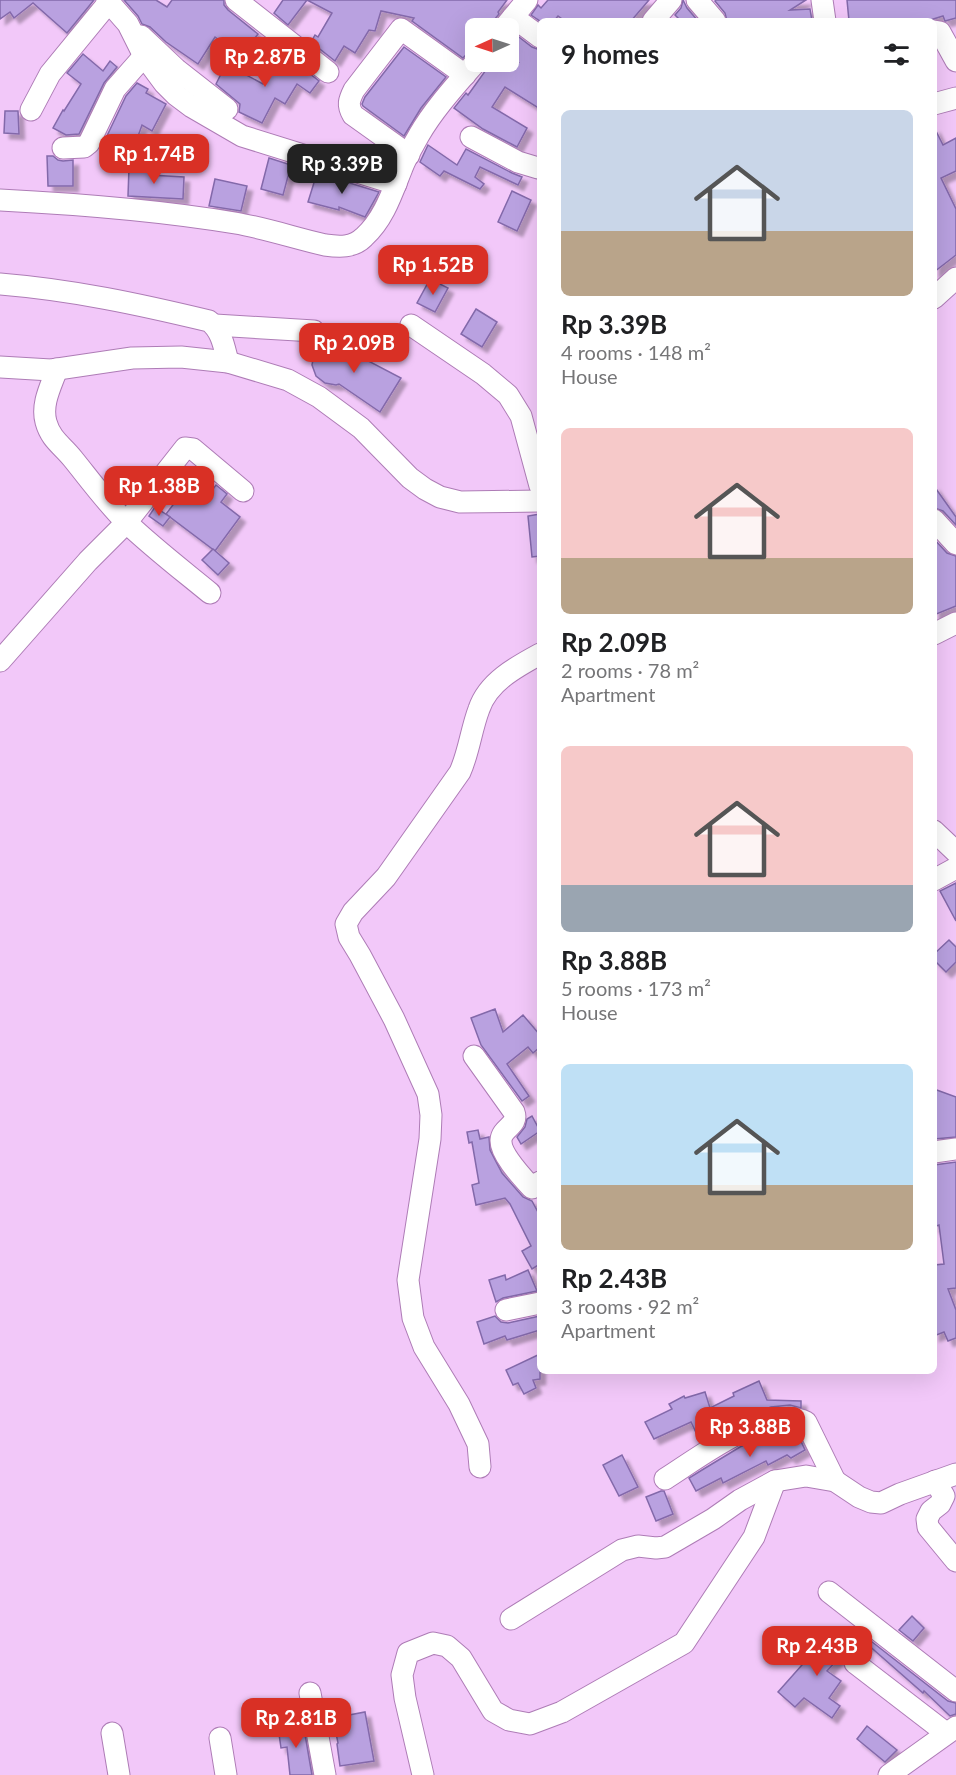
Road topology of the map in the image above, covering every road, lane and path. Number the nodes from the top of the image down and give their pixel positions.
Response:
1 (236, 0) edge
2 (527, 0) edge
3 (671, 0) edge
4 (698, 0) edge
5 (822, 0) edge
6 (108, 1) edge
7 (512, 18) edge
8 (655, 18) edge
9 (712, 18) edge
10 (825, 18) edge
11 (128, 24) junction
12 (519, 28) edge
13 (937, 32) edge
14 (537, 36) edge
15 (144, 56) junction
16 (956, 61) edge
17 (465, 65) edge
18 (327, 72) dead end
19 (467, 72) edge
20 (956, 98) edge
21 (937, 103) edge
22 (227, 109) dead end
23 (31, 110) dead end
24 (471, 137) dead end
25 (63, 147) dead end
26 (409, 155) junction
27 (537, 167) edge
28 (396, 184) junction
29 (0, 200) edge
30 (956, 278) edge
31 (0, 284) edge
32 (937, 295) edge
33 (215, 325) junction
34 (411, 325) dead end
35 (314, 331) dead end
36 (228, 362) junction
37 (0, 367) edge
38 (57, 369) junction
39 (537, 475) edge
40 (243, 491) dead end
41 (537, 501) edge
42 (937, 522) edge
43 (126, 523) junction
44 (956, 544) edge
45 (210, 593) dead end
46 (956, 623) edge
47 (937, 632) edge
48 (537, 656) edge
49 (0, 661) edge
50 (937, 834) edge
51 (956, 852) edge
52 (956, 868) edge
53 (937, 878) edge
54 (474, 1056) dead end
55 (956, 1149) edge
56 (937, 1152) edge
57 (537, 1192) edge
58 (537, 1304) edge
59 (506, 1310) dead end
60 (480, 1467) dead end
61 (956, 1474) edge
62 (665, 1479) dead end
63 (775, 1481) junction
64 (834, 1481) junction
65 (935, 1481) junction
66 (956, 1561) edge
67 (829, 1592) dead end
68 (511, 1619) dead end
69 (855, 1664) dead end
70 (956, 1690) edge
71 (310, 1693) dead end
72 (951, 1730) edge
73 (112, 1733) dead end
74 (220, 1738) dead end
75 (119, 1775) edge
76 (226, 1775) edge
77 (325, 1775) edge
78 (423, 1775) edge
79 (889, 1775) edge

1 - 18 street
2 - 7 street
3 - 8 street
4 - 9 street
5 - 10 street
6 - 11 street
6 - 23 street
11 - 15 street
11 - 22 street
12 - 14 street
13 - 16 street
15 - 25 street
15 - 28 street
17 - 26 street
19 - 26 street
20 - 21 street
24 - 27 street
26 - 28 street
28 - 29 street
30 - 32 street
31 - 33 street
33 - 35 street
33 - 36 street
34 - 39 street
36 - 38 street
36 - 41 street
37 - 38 street
38 - 43 street
40 - 43 street
42 - 44 street
43 - 45 street
43 - 49 street
46 - 47 street
48 - 60 street
50 - 51 street
52 - 53 street
54 - 57 street
55 - 56 street
58 - 59 street
61 - 65 street
62 - 64 street
63 - 64 street
63 - 68 street
63 - 78 street
64 - 65 street
65 - 66 street
67 - 70 street
69 - 72 street
71 - 77 street
72 - 79 street
73 - 75 street
74 - 76 street

